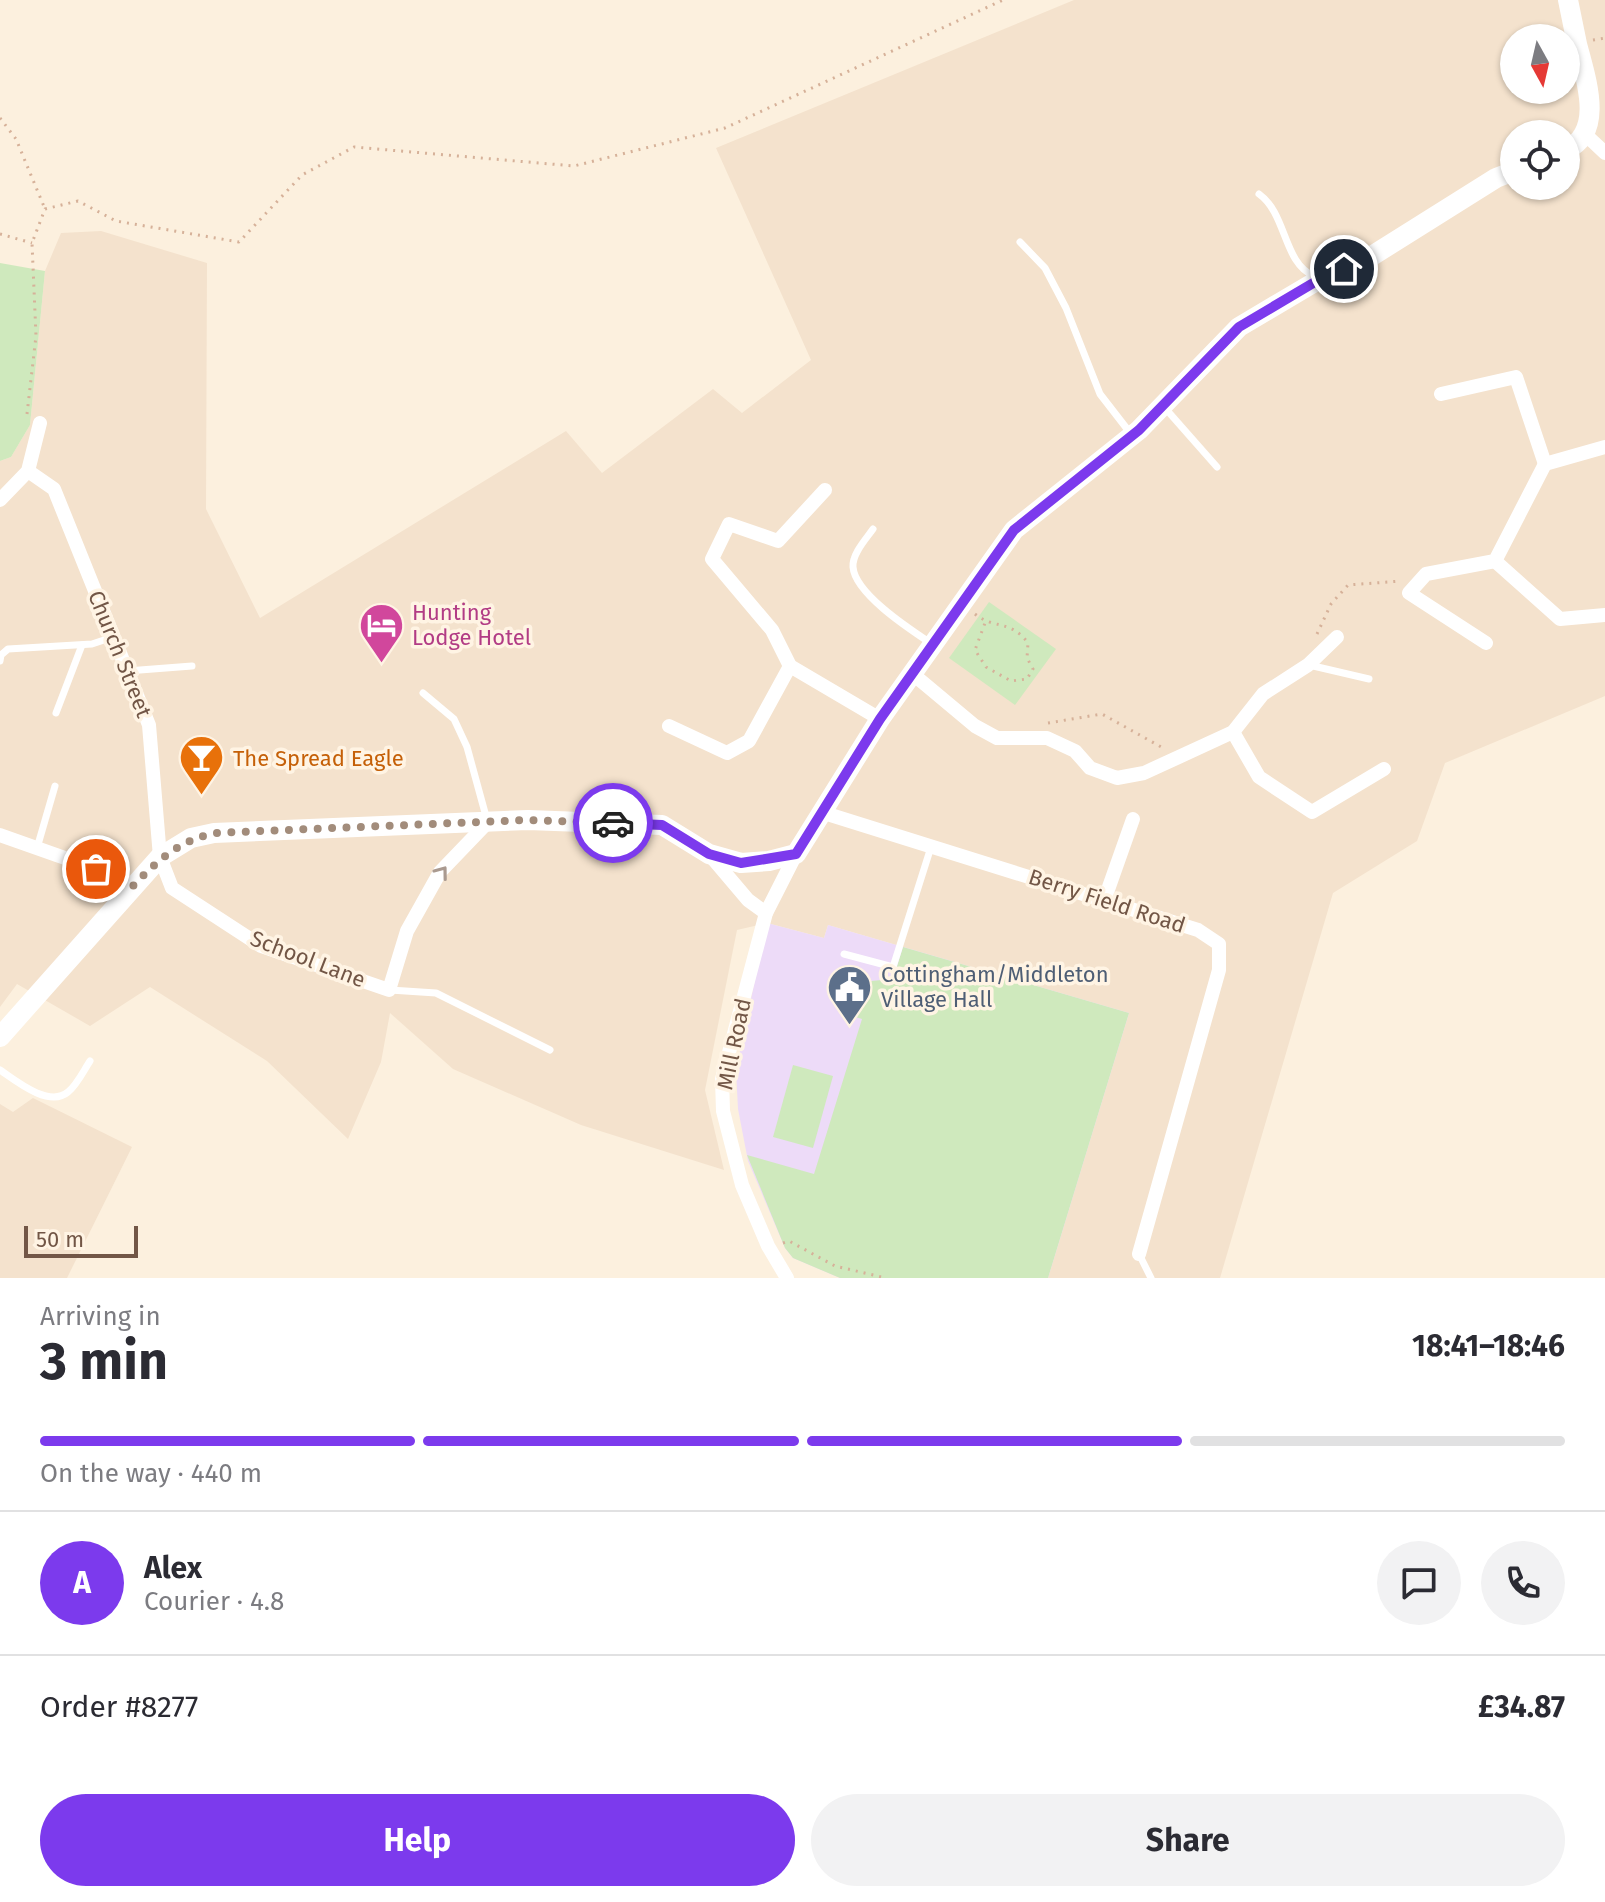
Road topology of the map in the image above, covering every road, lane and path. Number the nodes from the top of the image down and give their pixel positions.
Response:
1 (1003, 0) edge
2 (1568, 0) edge
3 (0, 118) edge
4 (1587, 136) junction
5 (1580, 141) edge
6 (1605, 153) edge
7 (1500, 176) edge
8 (1259, 194) dead end
9 (45, 209) junction
10 (0, 234) edge
11 (1020, 242) dead end
12 (32, 243) junction
13 (1320, 279) junction
14 (1441, 394) dead end
15 (1164, 406) junction
16 (34, 422) joint
17 (1133, 436) junction
18 (1605, 447) edge
19 (1545, 464) junction
20 (1217, 467) dead end
21 (28, 471) junction
22 (825, 490) dead end
23 (0, 500) edge
24 (873, 529) dead end
25 (1495, 561) junction
26 (1421, 580) junction
27 (962, 605) junction
28 (1603, 621) edge
29 (985, 623) junction
30 (1317, 636) dead end
31 (113, 637) junction
32 (1337, 637) dead end
33 (1486, 643) dead end
34 (82, 645) junction
35 (931, 649) junction
36 (0, 661) edge
37 (1308, 665) junction
38 (192, 666) dead end
39 (790, 666) junction
40 (127, 671) junction
41 (914, 675) junction
42 (1369, 679) dead end
43 (423, 693) dead end
44 (56, 713) dead end
45 (880, 719) junction
46 (1041, 724) dead end
47 (669, 726) dead end
48 (1233, 732) junction
49 (1177, 756) junction
50 (1384, 769) dead end
51 (55, 786) dead end
52 (821, 812) junction
53 (1133, 819) dead end
54 (488, 822) junction
55 (0, 835) edge
56 (932, 845) junction
57 (37, 848) junction
58 (709, 854) junction
59 (796, 854) junction
60 (160, 857) junction
61 (131, 888) junction
62 (1104, 901) junction
63 (766, 913) junction
64 (844, 954) dead end
65 (389, 990) junction
66 (0, 1036) edge
67 (550, 1050) dead end
68 (90, 1061) dead end
69 (0, 1070) edge
70 (768, 1246) junction
71 (1139, 1254) joint
72 (787, 1278) edge
73 (886, 1278) edge
74 (1151, 1278) edge

1 - 9 path
2 - 4 main road
3 - 9 path
4 - 5 main road
4 - 6 street
7 - 13 main road
8 - 13 lane
9 - 12 path
10 - 12 path
11 - 17 lane
12 - 16 path
13 - 15 main road
14 - 19 street
15 - 17 main road
15 - 20 lane
16 - 21 street
17 - 27 main road
18 - 19 street
19 - 25 street
21 - 23 street
21 - 31 street, Church Street
22 - 39 street
24 - 35 lane
25 - 26 street
25 - 28 street
26 - 30 path
26 - 33 street
27 - 29 path
27 - 35 main road
29 - 29 path
31 - 34 lane
31 - 40 street, Church Street
32 - 37 street
34 - 36 lane
34 - 44 lane
35 - 41 main road
37 - 42 lane
37 - 48 street
38 - 40 lane
39 - 45 street
39 - 47 street
40 - 60 street, Church Street
41 - 45 main road
41 - 49 street
43 - 54 lane
45 - 52 main road
46 - 49 path
48 - 49 street
48 - 50 street
51 - 57 lane
52 - 56 street, Berry Field Road
52 - 59 main road
53 - 62 street
54 - 58 main road
54 - 60 main road
65 -> 54 street, School Lane
55 - 57 street
56 - 62 street, Berry Field Road
56 - 64 lane
57 - 61 street
58 - 59 main road
58 - 63 street
59 - 63 street, Mill Road
60 - 61 main road
60 - 65 street, School Lane
61 - 66 main road
62 - 71 street, Berry Field Road
63 - 70 street, Mill Road
65 - 67 lane
68 - 69 lane
70 - 72 street, Mill Road
70 - 73 path
71 - 74 lane

